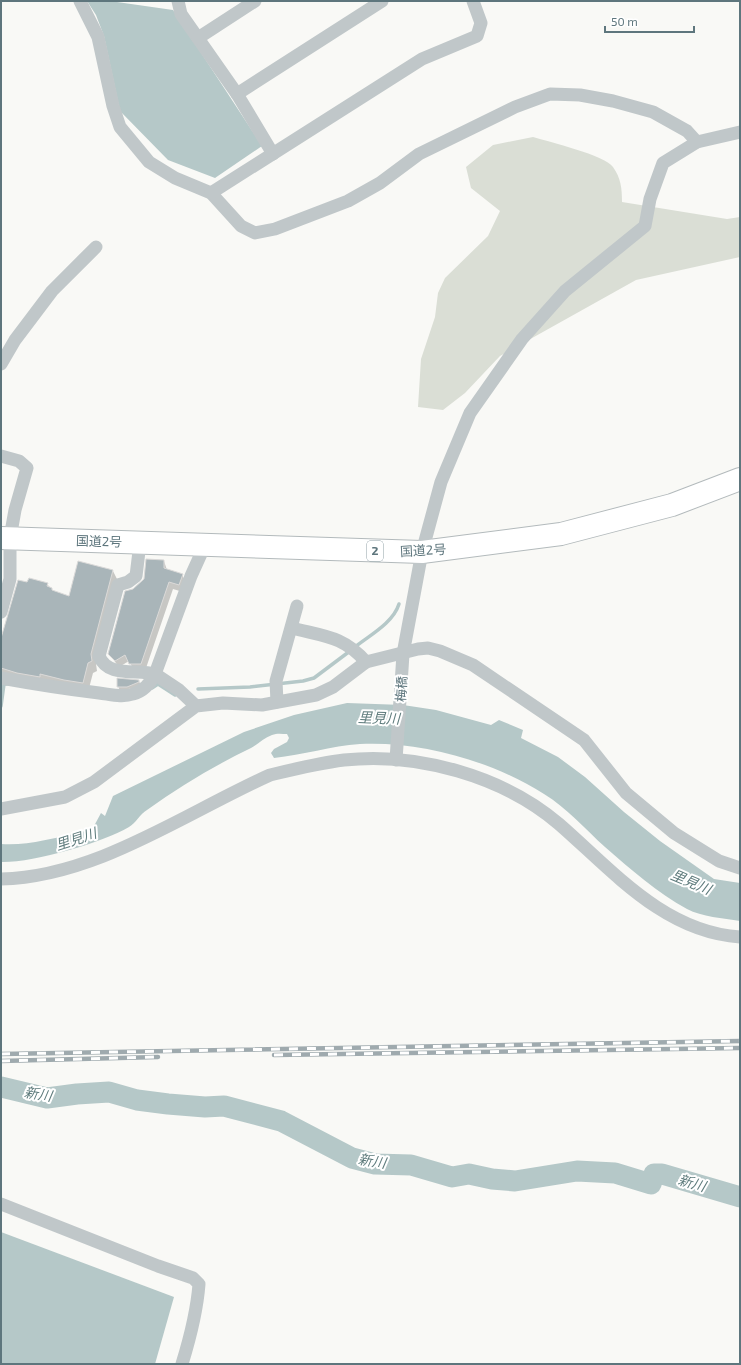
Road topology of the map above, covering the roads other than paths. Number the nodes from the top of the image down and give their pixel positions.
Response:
1 (80, 1) edge
2 (178, 1) edge
3 (255, 1) edge
4 (382, 1) edge
5 (478, 3) edge
6 (198, 38) junction
7 (237, 94) junction
8 (740, 132) edge
9 (697, 142) junction
10 (273, 154) junction
11 (211, 194) junction
12 (96, 247) dead end
13 (1, 364) edge
14 (1, 456) edge
15 (740, 479) edge
16 (6, 538) edge
17 (140, 543) junction
18 (206, 545) junction
19 (422, 552) junction
20 (297, 606) dead end
21 (1, 612) edge
22 (292, 628) junction
23 (402, 660) junction
24 (366, 662) junction
25 (155, 674) junction
26 (1, 678) edge
27 (277, 702) junction
28 (196, 706) junction
29 (396, 758) junction
30 (1, 809) edge
31 (740, 868) edge
32 (1, 878) edge
33 (740, 937) edge
34 (1, 1204) edge
35 (182, 1364) edge

1 - 11 street
2 - 6 street
3 - 6 street
4 - 7 street
5 - 10 street
6 - 7 street
7 - 10 street
8 - 9 street, 梅橋
9 - 11 street
9 - 19 street, 梅橋
10 - 11 street
12 - 13 street
14 - 16 street
15 - 19 highway, 国道2号 / 2
16 - 17 highway, 国道2号 / 2
16 - 21 street
17 - 18 highway, 国道2号 / 2
17 - 25 street
18 - 19 highway, 国道2号 / 2
18 - 25 street
19 - 23 street, 梅橋
20 - 22 street
22 - 24 street
22 - 27 street
23 - 24 street
23 - 29 street, 梅橋
23 - 31 street
24 - 27 street
25 - 26 street
25 - 28 street
27 - 28 street
28 - 30 street
29 - 32 street
29 - 33 street
34 - 35 street

